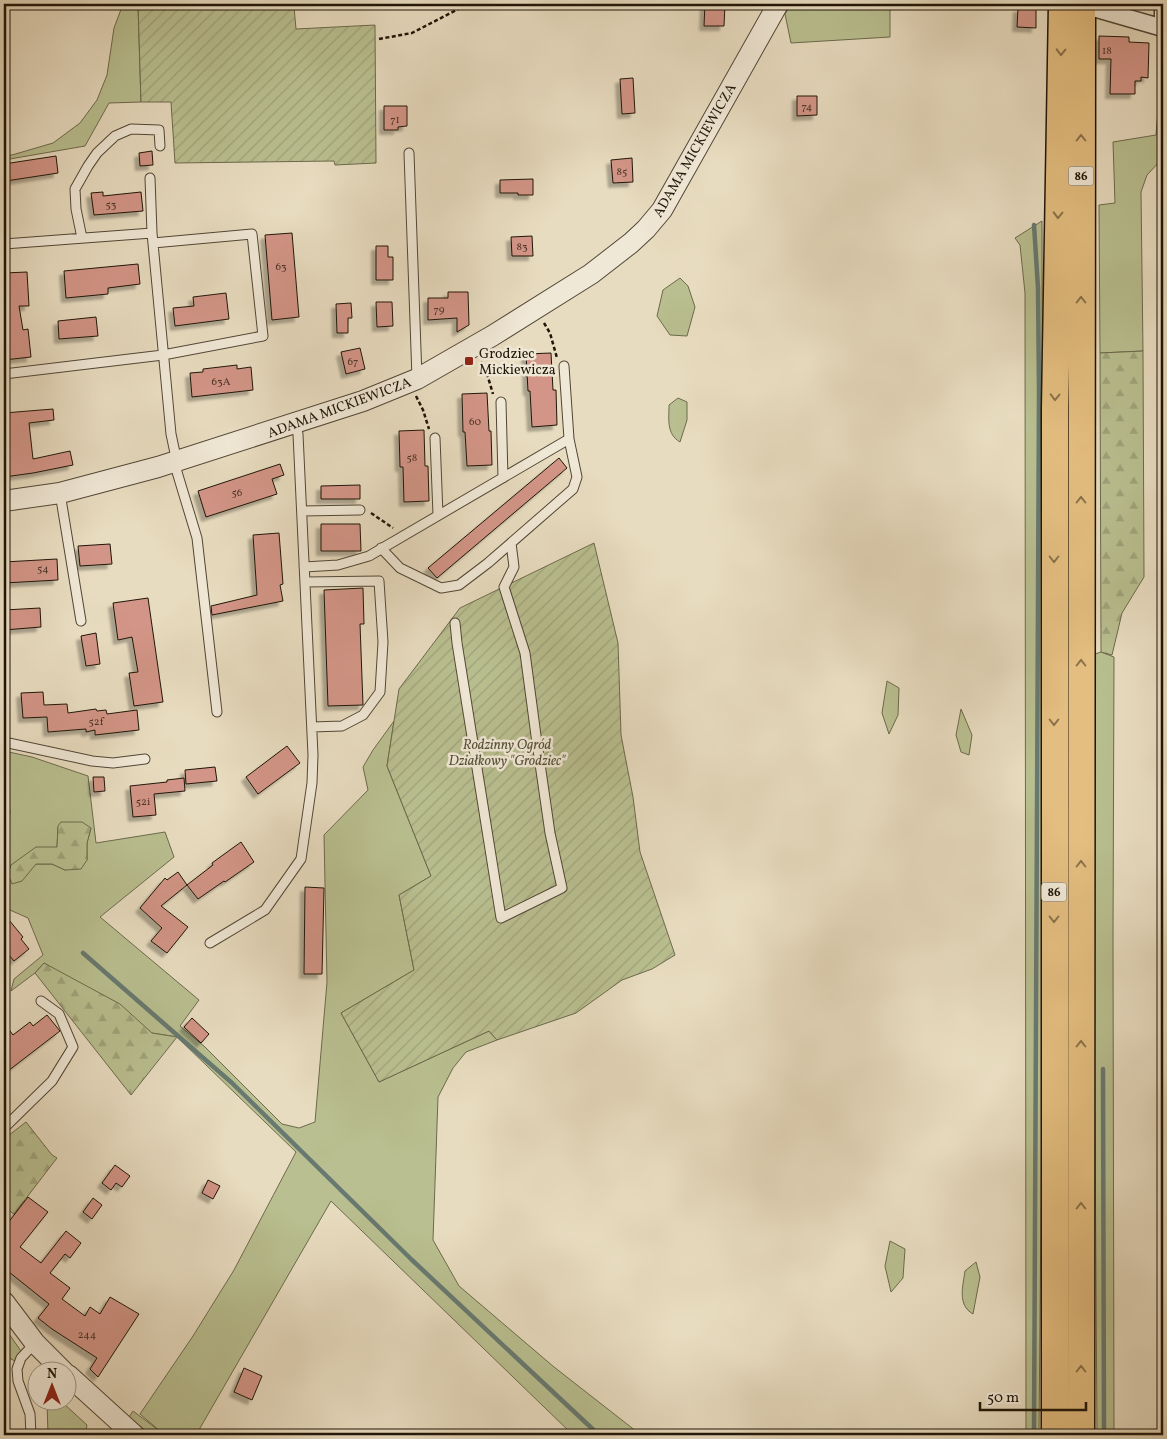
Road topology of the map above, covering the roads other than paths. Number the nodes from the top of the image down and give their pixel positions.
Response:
1 (778, 4) edge
2 (1062, 4) edge
3 (1163, 5) edge
4 (1090, 7) edge
5 (1162, 28) edge
6 (160, 146) dead end
7 (409, 153) dead end
8 (150, 178) dead end
9 (152, 233) junction
10 (82, 238) junction
11 (4, 244) edge
12 (153, 244) junction
13 (163, 355) junction
14 (564, 366) dead end
15 (4, 374) edge
16 (415, 385) junction
17 (501, 402) dead end
18 (295, 424) junction
19 (435, 438) dead end
20 (570, 439) junction
21 (176, 461) junction
22 (503, 478) junction
23 (60, 493) junction
24 (4, 501) edge
25 (360, 510) road end
26 (302, 511) junction
27 (438, 515) junction
28 (511, 543) junction
29 (382, 548) junction
30 (304, 567) junction
31 (305, 582) junction
32 (81, 621) dead end
33 (456, 623) dead end
34 (217, 712) dead end
35 (312, 727) junction
36 (4, 742) edge
37 (145, 759) dead end
38 (210, 943) dead end
39 (40, 1001) dead end
40 (4, 1128) edge
41 (4, 1302) edge
42 (35, 1343) junction
43 (54, 1362) edge
44 (78, 1384) edge
45 (31, 1435) edge
46 (134, 1435) edge
47 (1055, 1435) edge
48 (1081, 1435) edge

1 - 16 street, ADAMA MICKIEWICZA
2 -> 47 main road, 86
3 - 5 street
4 - 5 street
48 -> 4 main road, 86
6 - 10 lane
7 - 16 lane
8 - 9 lane
9 - 10 lane
9 - 12 lane
10 - 11 lane
12 - 13 lane
12 - 13 lane
13 - 15 lane
13 - 21 lane
14 - 20 lane
16 - 18 street, ADAMA MICKIEWICZA
17 - 22 lane
18 - 21 street, ADAMA MICKIEWICZA
18 - 26 lane
19 - 27 lane
20 - 22 lane
20 - 28 lane
21 - 23 street, ADAMA MICKIEWICZA
21 - 34 lane
22 - 27 lane
23 - 24 street, ADAMA MICKIEWICZA
23 - 32 lane
25 - 26 lane
26 - 30 lane
27 - 29 lane
28 - 29 lane
28 - 33 lane
29 - 30 lane
30 - 31 lane
31 - 35 lane
31 - 35 lane
35 - 38 lane
36 - 37 lane
39 - 40 lane
41 - 42 street
42 - 43 street
42 - 45 lane
44 - 46 street

